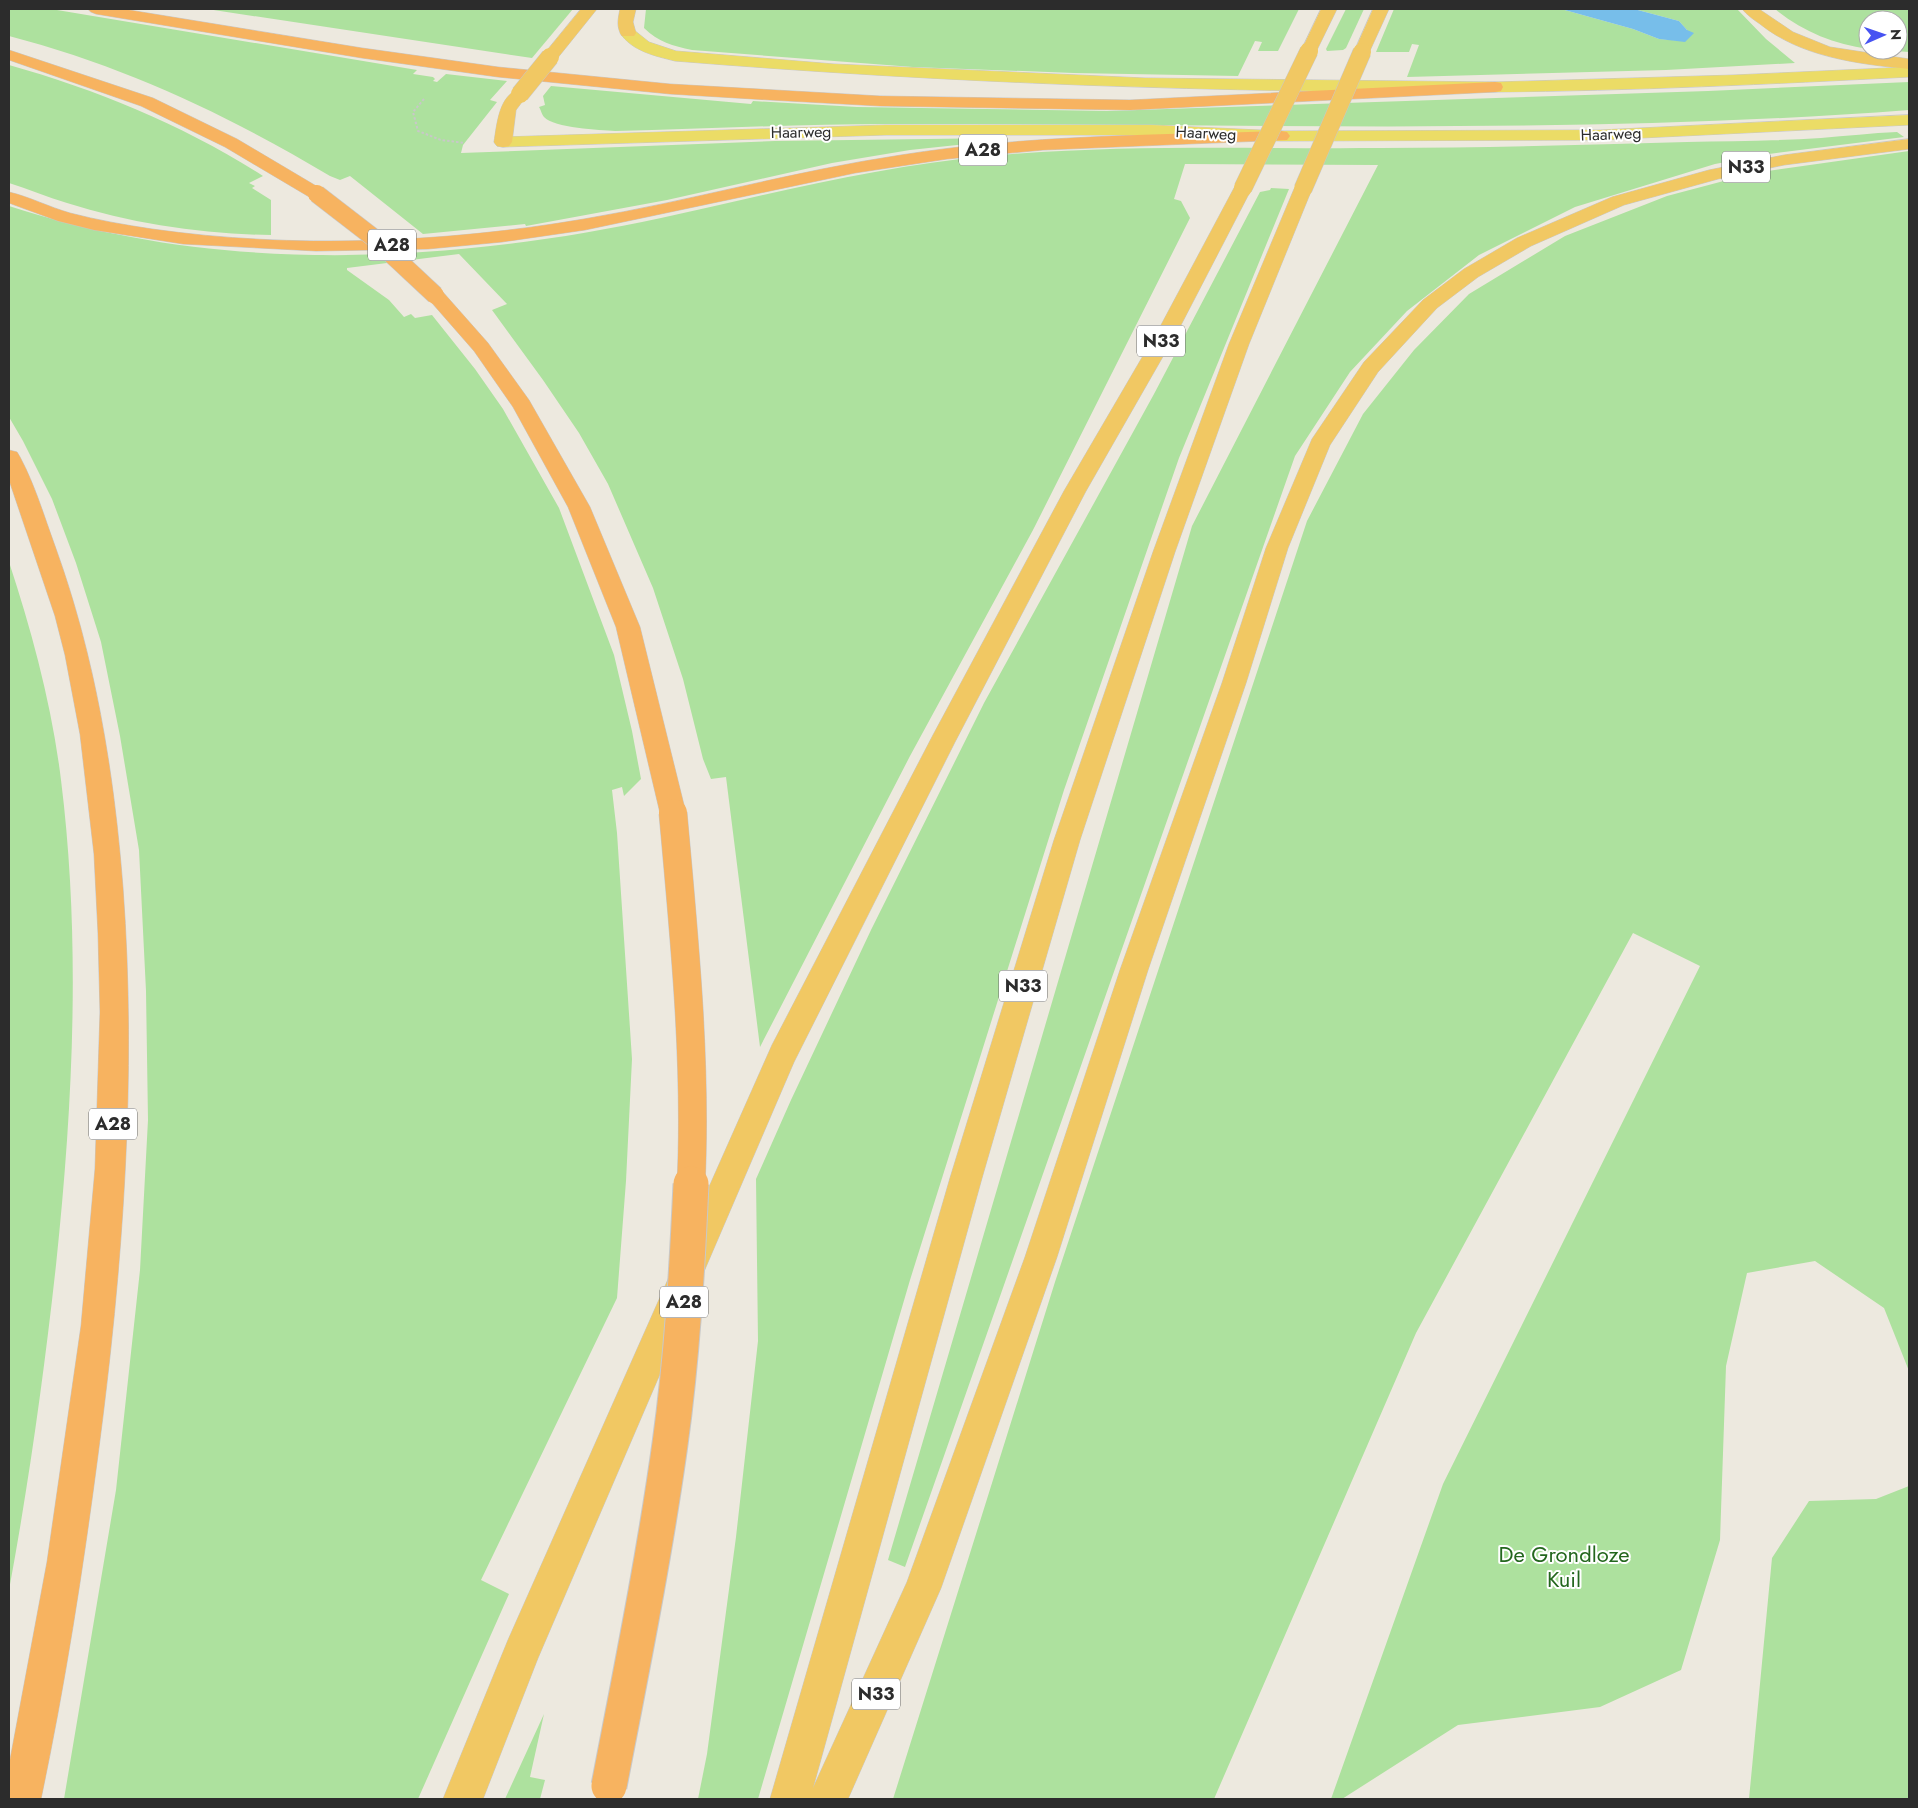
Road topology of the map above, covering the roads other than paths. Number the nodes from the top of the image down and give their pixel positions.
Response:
1 (96, 9) edge
2 (589, 9) edge
3 (628, 9) edge
4 (1330, 9) edge
5 (1381, 9) edge
6 (1750, 9) edge
7 (628, 33) joint
8 (9, 55) edge
9 (1909, 64) edge
10 (1909, 72) edge
11 (1495, 87) junction
12 (1909, 120) edge
13 (1281, 136) junction
14 (503, 142) joint
15 (1909, 144) edge
16 (9, 197) edge
17 (9, 457) edge
18 (607, 1793) edge
19 (20, 1799) edge
20 (463, 1799) edge
21 (790, 1799) edge
22 (828, 1799) edge

1 - 11 highway
2 - 14 highway, bridge
3 - 7 highway
4 - 20 highway, N33, bridge
5 - 21 highway, N33, bridge
6 - 9 highway
7 - 11 main road
8 - 18 highway, A28, bridge
10 - 11 main road
12 - 13 main road, Haarweg
13 - 14 main road, Haarweg
13 - 16 highway, A28
15 - 22 highway, N33
17 - 19 highway, A28

